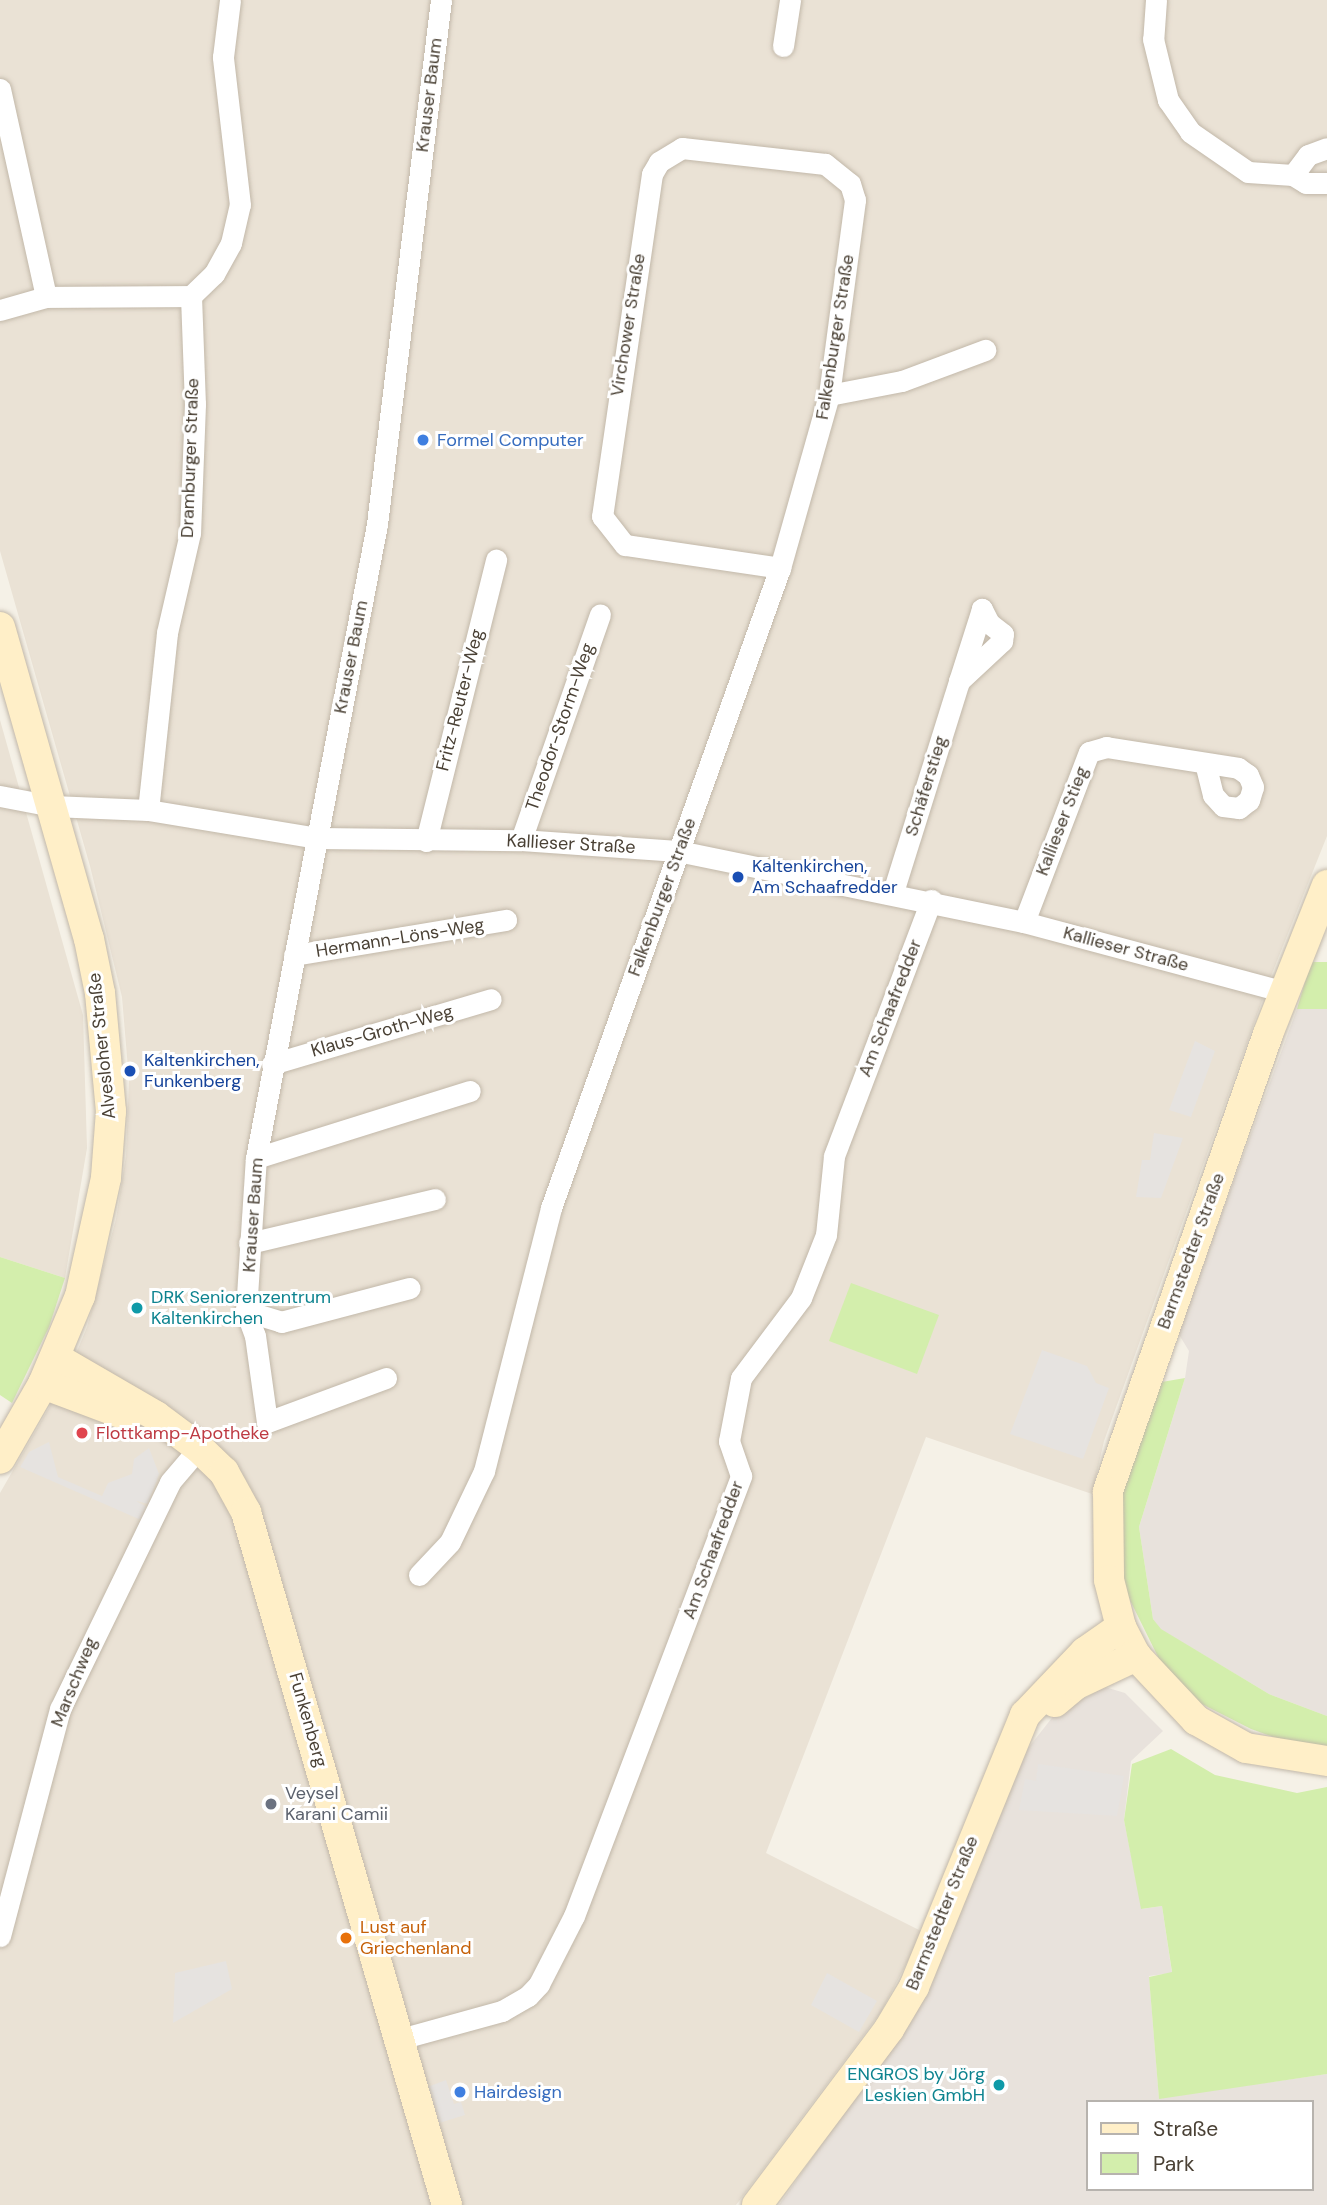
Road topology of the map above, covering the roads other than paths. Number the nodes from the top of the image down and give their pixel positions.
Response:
1 (230, 0) edge
2 (441, 0) edge
3 (790, 0) edge
4 (1156, 0) edge
5 (783, 46) dead end
6 (0, 89) edge
7 (1327, 148) edge
8 (1293, 175) junction
9 (1327, 183) edge
10 (855, 200) joint
11 (191, 296) junction
12 (46, 297) junction
13 (0, 310) edge
14 (985, 350) dead end
15 (829, 395) junction
16 (496, 560) dead end
17 (780, 568) junction
18 (600, 614) dead end
19 (0, 627) edge
20 (958, 681) dead end
21 (1205, 764) dead end
22 (0, 796) edge
23 (52, 806) junction
24 (148, 810) junction
25 (317, 838) junction
26 (521, 840) junction
27 (426, 841) junction
28 (678, 851) junction
29 (1327, 885) edge
30 (893, 892) junction
31 (931, 900) junction
32 (506, 920) dead end
33 (1024, 922) junction
34 (294, 955) junction
35 (1285, 992) junction
36 (491, 999) dead end
37 (272, 1064) junction
38 (470, 1091) dead end
39 (256, 1158) junction
40 (435, 1199) dead end
41 (249, 1243) junction
42 (410, 1288) dead end
43 (246, 1311) junction
44 (50, 1371) junction
45 (386, 1378) dead end
46 (199, 1448) junction
47 (0, 1459) edge
48 (419, 1575) dead end
49 (1121, 1627) junction
50 (1136, 1656) junction
51 (1010, 1746) junction
52 (1327, 1761) edge
53 (0, 1936) edge
54 (400, 2039) junction
55 (447, 2205) edge
56 (757, 2205) edge

1 - 11 street
2 - 25 street, Krauser Baum
3 - 5 street
4 - 8 street
6 - 12 street
7 - 8 street
8 - 9 street
10 - 15 street, Falkenburger Straße
10 - 17 street, Virchower Straße
11 - 12 street
11 - 24 street, Dramburger Straße
12 - 13 street
14 - 15 street
15 - 17 street, Falkenburger Straße
16 - 27 street, Fritz-Reuter-Weg
17 - 28 street, Falkenburger Straße
18 - 26 street, Theodor-Storm-Weg
19 - 23 street, Alvesloher Straße
20 - 30 street, Schäferstieg
21 - 33 street, Kallieser Stieg
22 - 23 street, Kallieser Straße
23 - 24 street, Kallieser Straße
23 - 44 street, Alvesloher Straße
24 - 25 street, Kallieser Straße
25 - 27 street, Kallieser Straße
25 - 34 street, Krauser Baum
26 - 27 street, Kallieser Straße
26 - 28 street, Kallieser Straße
28 - 30 street, Kallieser Straße
28 - 48 street, Falkenburger Straße
29 - 35 street, Barmstedter Straße
30 - 31 street, Kallieser Straße
31 - 33 street, Kallieser Straße
31 - 54 street, Am Schaafredder
32 - 34 street, Hermann-Löns-Weg
33 - 35 street, Kallieser Straße
34 - 37 street, Krauser Baum
35 - 49 street, Barmstedter Straße
36 - 37 street, Klaus-Groth-Weg
37 - 39 street, Krauser Baum
38 - 39 street
39 - 41 street, Krauser Baum
40 - 41 street
41 - 43 street, Krauser Baum
42 - 43 street
43 - 45 street, Krauser Baum
44 - 46 street, Funkenberg
44 - 47 street, Alvesloher Straße
46 - 53 street, Marschweg
46 - 54 street, Funkenberg
49 - 50 street, Barmstedter Straße
49 - 51 street, Barmstedter Straße
50 - 51 street, Barmstedter Straße
50 - 52 street
51 - 56 street, Barmstedter Straße
54 - 55 street, Funkenberg

